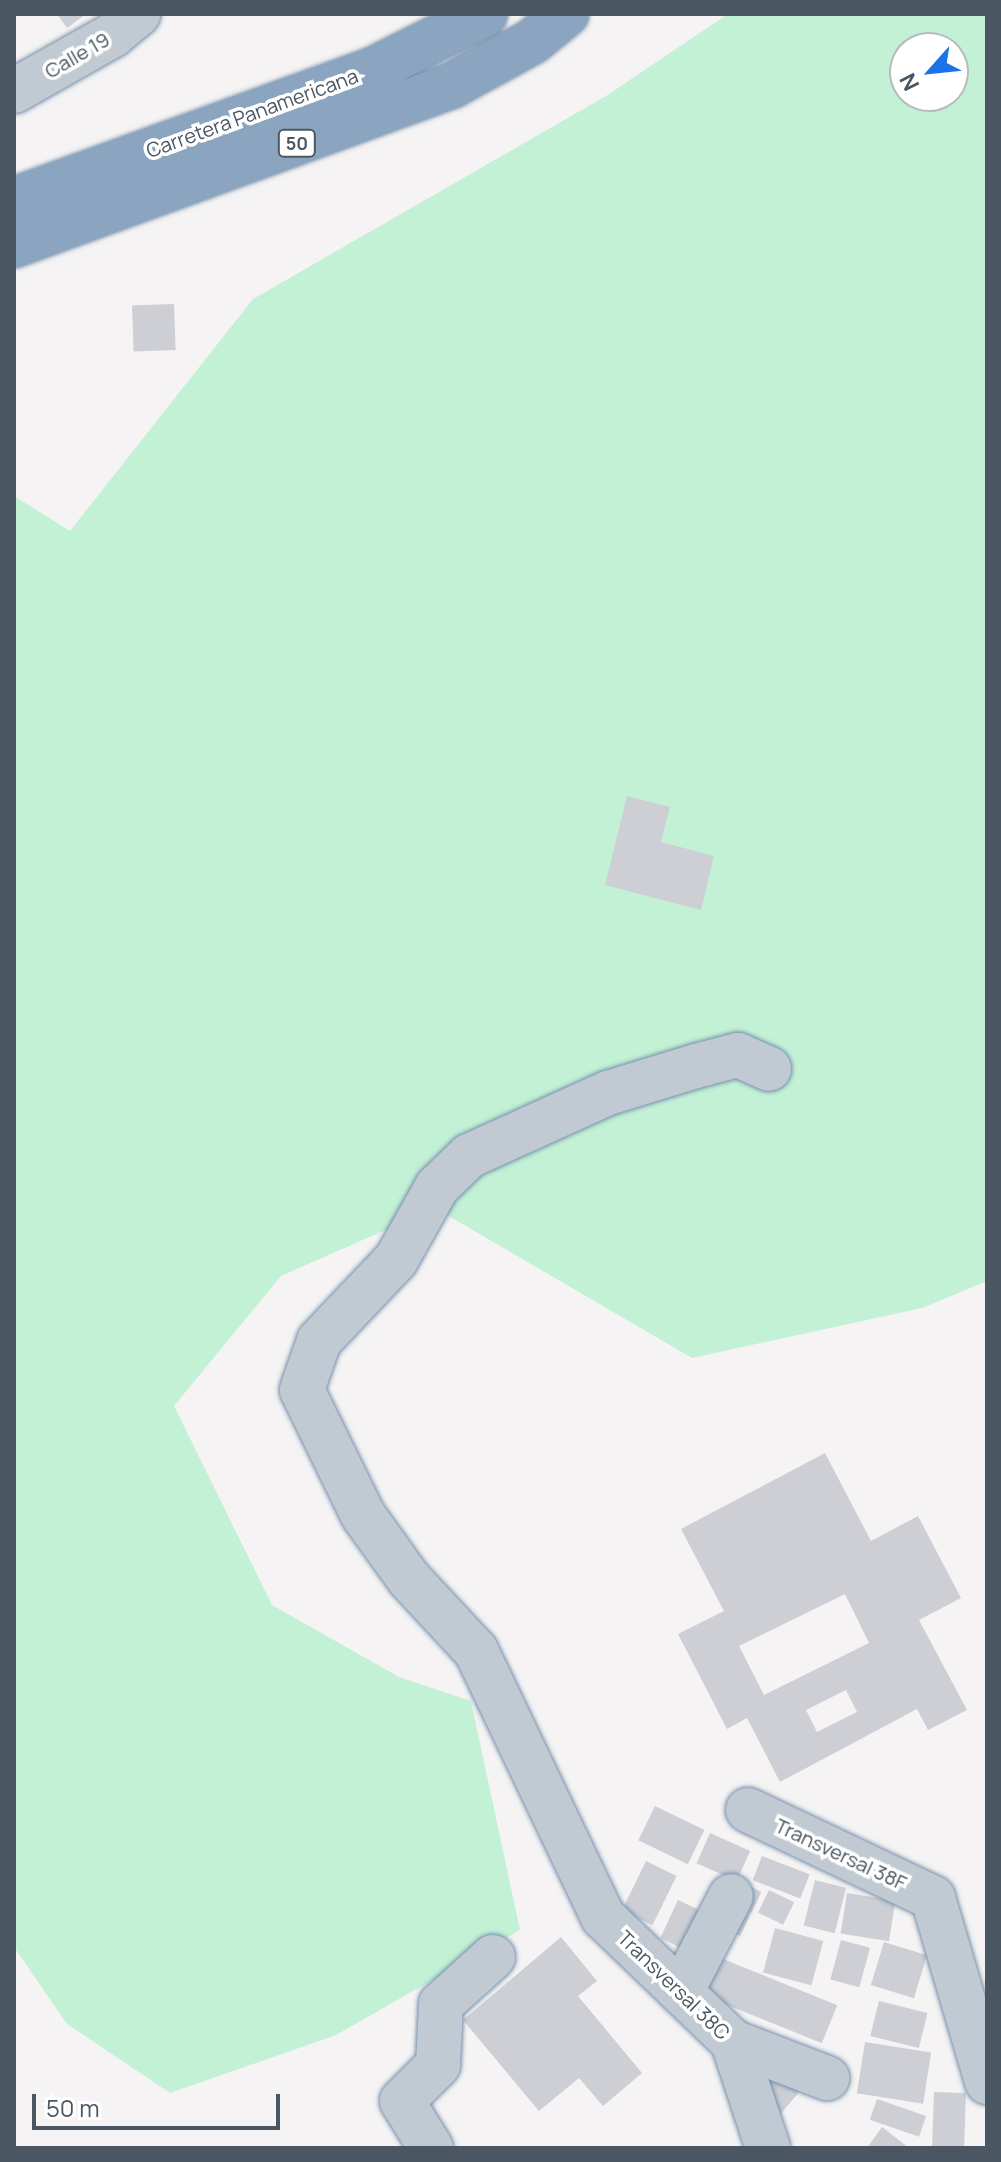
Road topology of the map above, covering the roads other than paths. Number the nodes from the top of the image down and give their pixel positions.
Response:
1 (138, 14) edge
2 (485, 14) edge
3 (566, 14) edge
4 (14, 91) edge
5 (14, 200) edge
6 (14, 245) edge
7 (769, 1069) dead end
8 (748, 1810) dead end
9 (731, 1896) dead end
10 (493, 1957) dead end
11 (681, 1992) junction
12 (733, 2042) junction
13 (827, 2078) dead end
14 (987, 2082) edge
15 (431, 2148) edge
16 (768, 2148) edge

1 - 4 street, Calle 19
2 - 5 highway, Carretera Panamericana / 50
3 - 6 highway, 50
7 - 11 street, Transversal 38C
8 - 14 street, Transversal 38F
9 - 11 street
10 - 15 street
11 - 12 street, Transversal 38C
12 - 13 street
12 - 16 street, Transversal 38C

